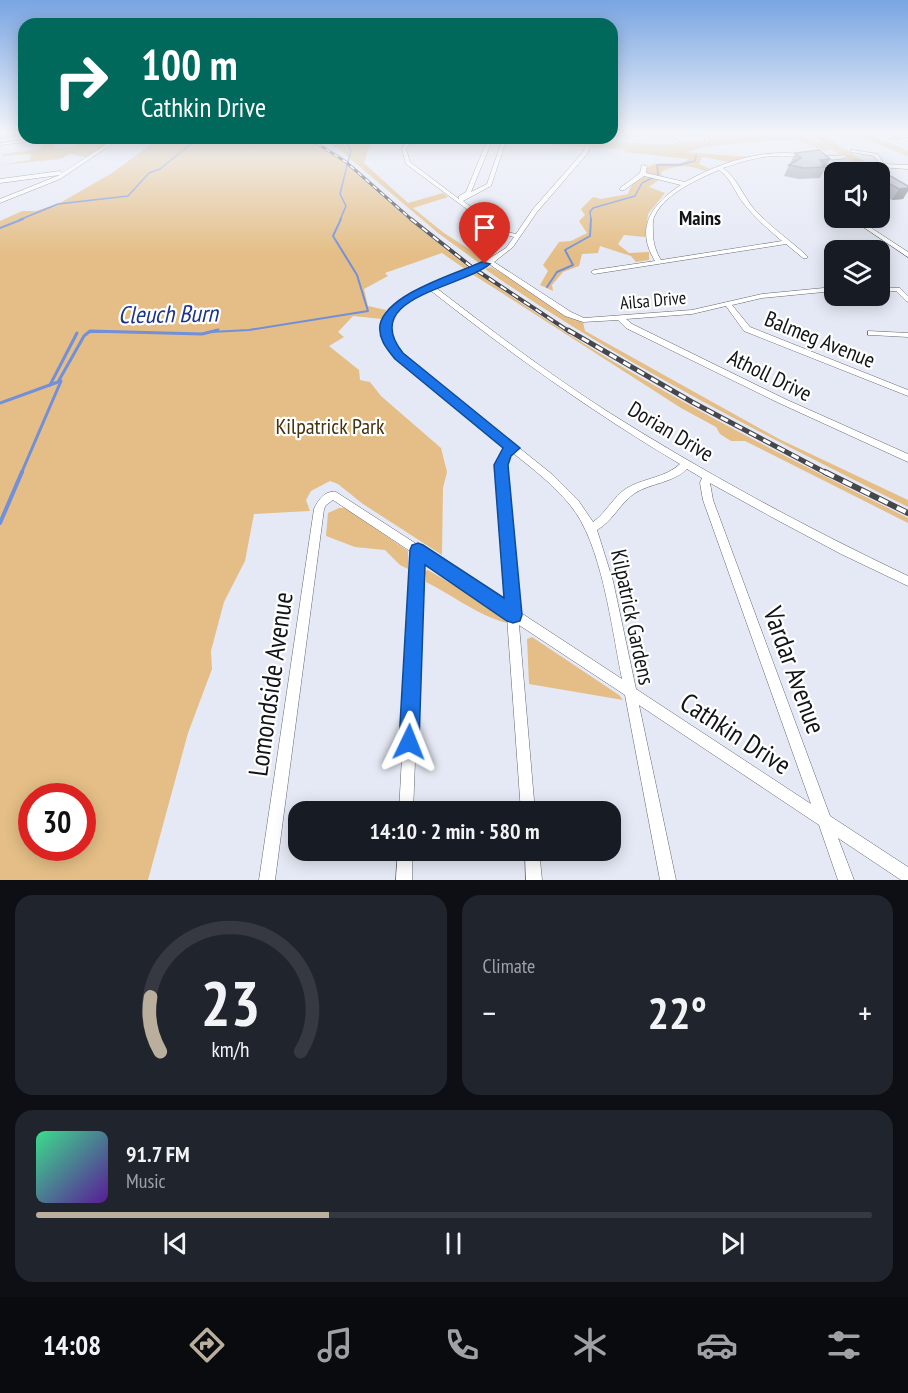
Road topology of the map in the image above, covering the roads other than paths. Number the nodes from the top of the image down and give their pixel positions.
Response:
1 (421, 172) edge
2 (477, 172) edge
3 (493, 172) edge
4 (563, 172) edge
5 (711, 172) edge
6 (727, 172) edge
7 (66, 173) joint
8 (643, 174) joint
9 (0, 181) edge
10 (686, 184) junction
11 (622, 189) dead end
12 (457, 200) junction
13 (0, 201) edge
14 (868, 228) edge
15 (516, 236) junction
16 (787, 242) junction
17 (908, 255) edge
18 (805, 257) dead end
19 (490, 262) junction
20 (659, 262) junction
21 (594, 272) dead end
22 (431, 287) junction
23 (890, 289) edge
24 (824, 291) edge
25 (908, 300) edge
26 (728, 304) junction
27 (620, 318) junction
28 (871, 333) dead end
29 (908, 335) edge
30 (908, 393) edge
31 (513, 448) junction
32 (908, 458) edge
33 (687, 463) junction
34 (707, 475) junction
35 (327, 497) joint
36 (591, 528) junction
37 (418, 550) junction
38 (908, 582) edge
39 (513, 615) junction
40 (630, 692) junction
41 (407, 801) edge
42 (527, 801) edge
43 (826, 819) junction
44 (405, 861) edge
45 (533, 861) edge
46 (908, 876) edge
47 (267, 880) edge
48 (404, 880) edge
49 (534, 880) edge
50 (668, 880) edge
51 (846, 880) edge

1 - 12 street
2 - 12 street
3 - 12 street
4 - 15 street, Kilpatrick Gardens
5 - 10 street
6 - 16 street
7 - 9 street
7 - 13 street
8 - 10 street
8 - 11 street
10 - 20 street
12 - 15 street
14 - 17 street
15 - 19 street, Kilpatrick Gardens
16 - 18 street
16 - 20 street
19 - 22 street, Kilpatrick Gardens
19 - 27 street, Ailsa Drive
20 - 21 street
22 - 31 street, Kilpatrick Gardens
22 - 33 street, Dorian Drive
23 - 25 street
24 - 26 street, Ailsa Drive
26 - 27 street, Ailsa Drive
26 - 30 street, Balmeg Avenue
27 - 32 street, Atholl Drive
28 - 29 street
31 - 36 street, Kilpatrick Gardens
31 - 39 street
33 - 34 street, Dorian Drive
33 - 36 street
34 - 38 street, Dorian Drive
34 - 43 street, Vardar Avenue
35 - 37 street, Cathkin Drive
35 - 47 street, Lomondside Avenue
36 - 40 street, Kilpatrick Gardens
37 - 39 street, Cathkin Drive
37 - 41 street
39 - 40 street, Cathkin Drive
39 - 42 street
40 - 43 street, Cathkin Drive
40 - 50 street, Kilpatrick Gardens
43 - 46 street, Cathkin Drive
43 - 51 street, Vardar Avenue
44 - 48 street
45 - 49 street

